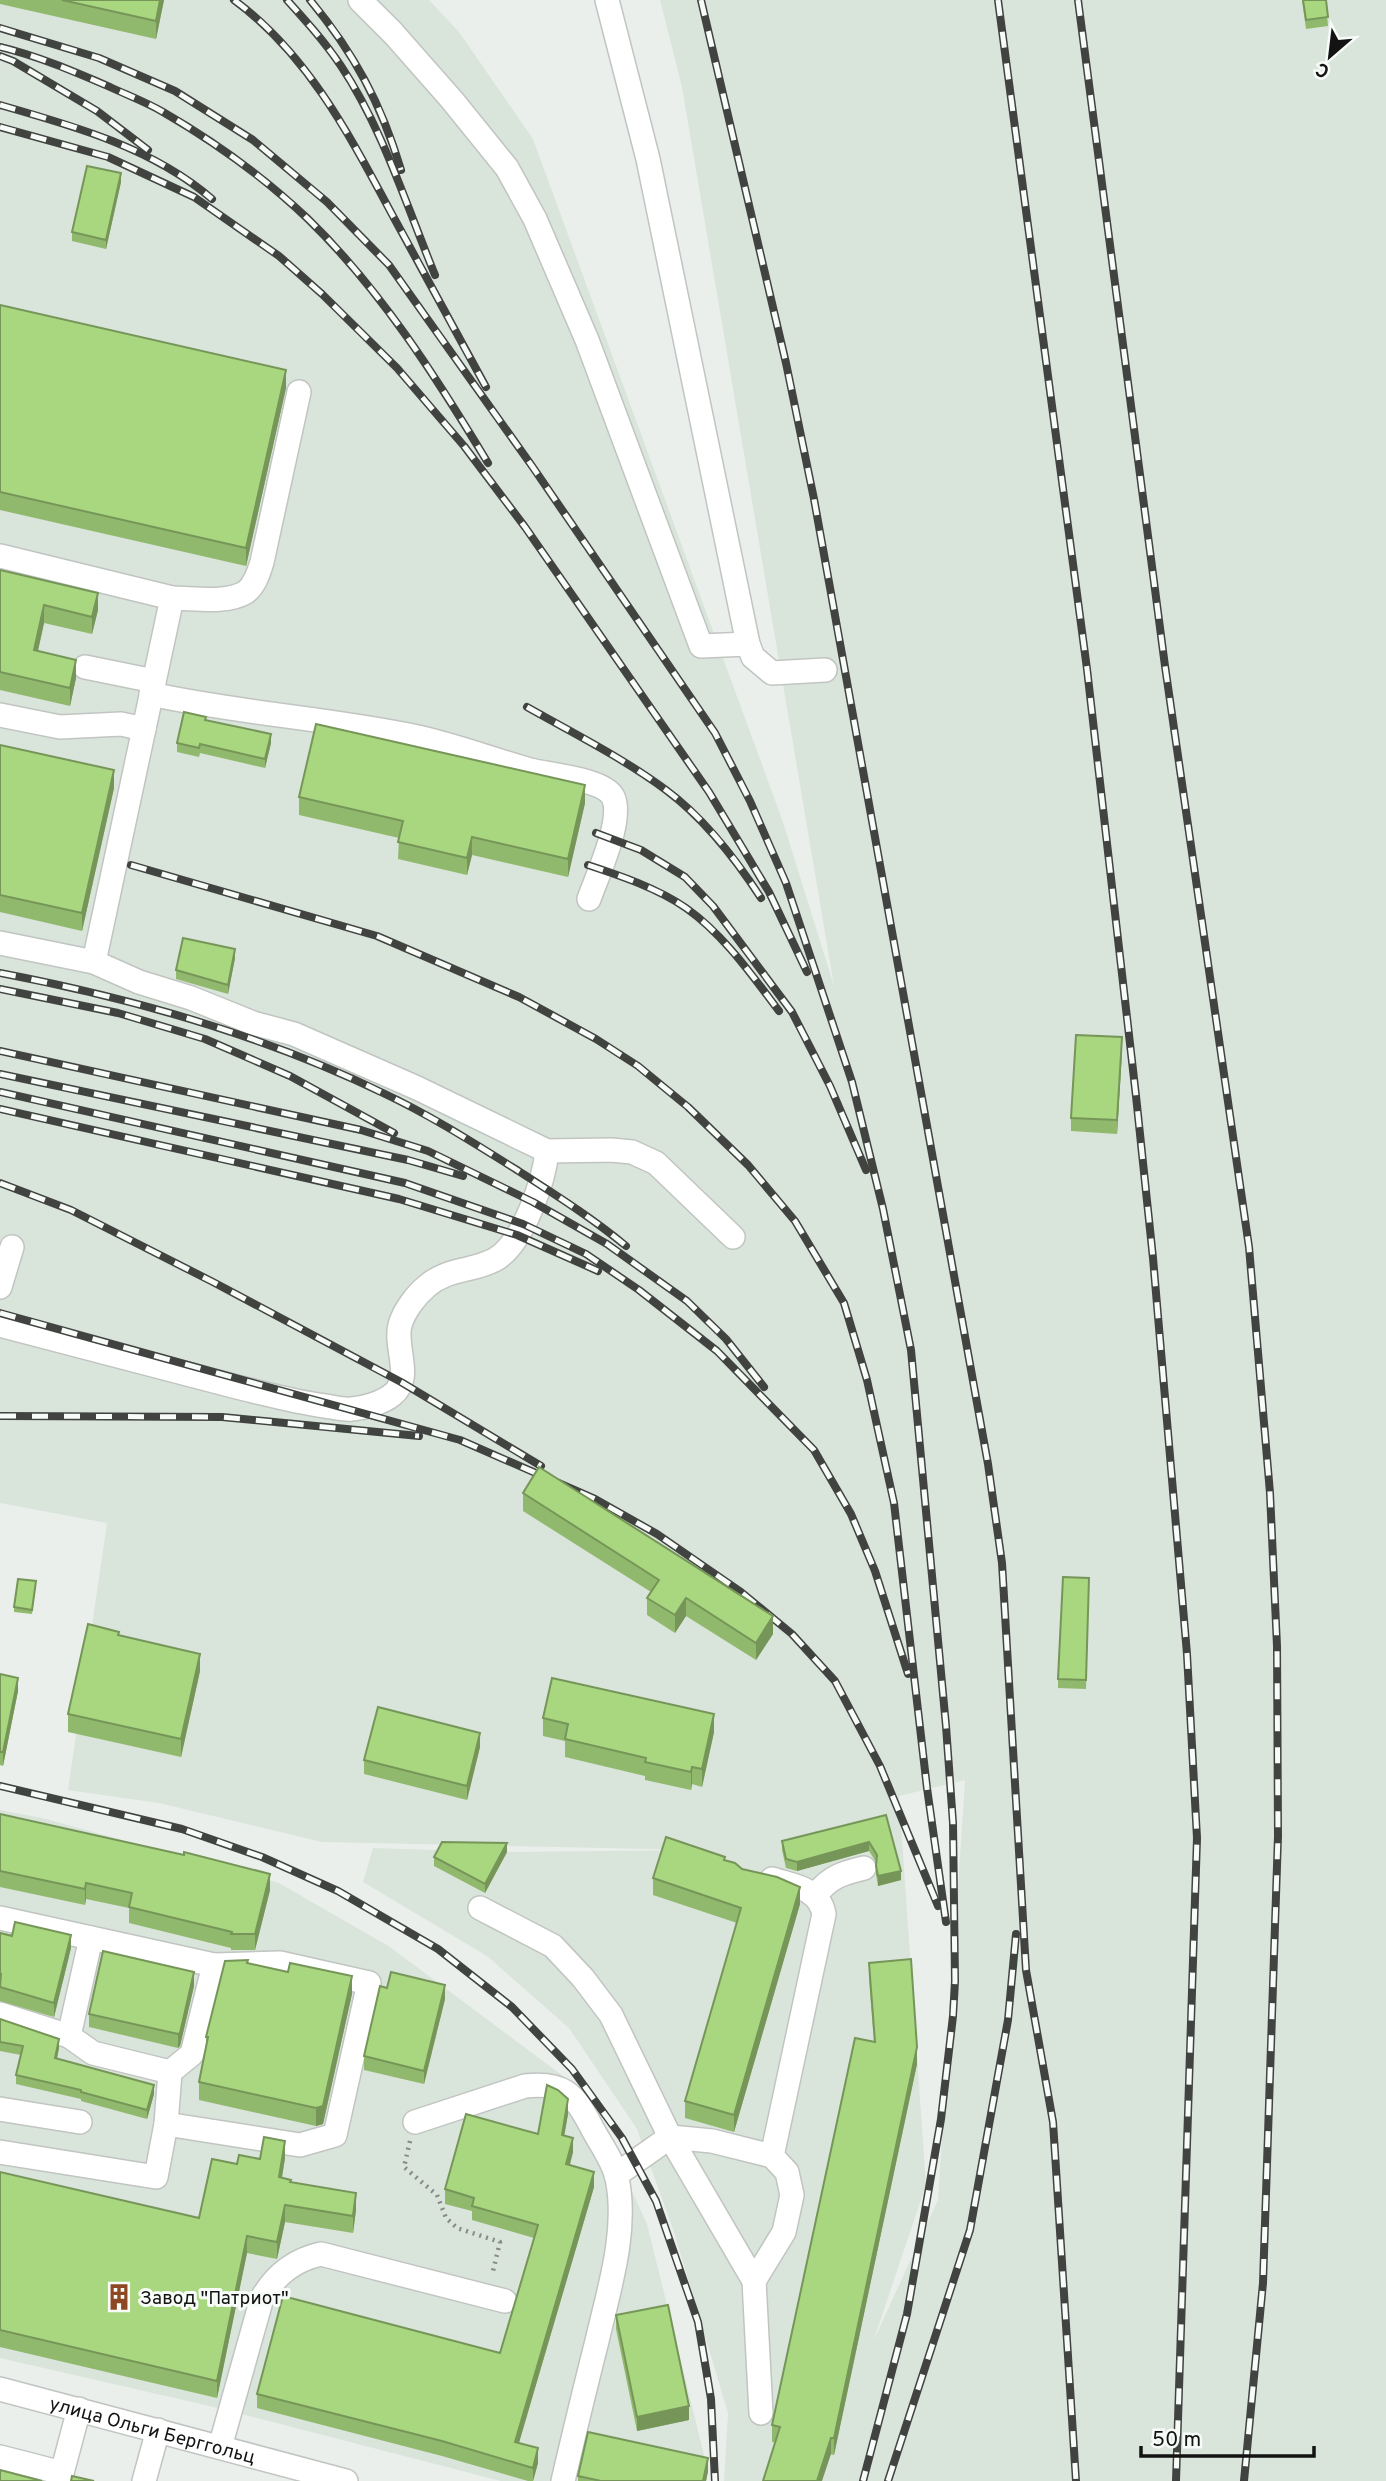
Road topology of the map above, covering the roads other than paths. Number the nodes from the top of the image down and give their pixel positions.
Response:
1 (360, 0) edge
2 (607, 0) edge
3 (299, 392) dead end
4 (0, 556) edge
5 (172, 598) junction
6 (748, 643) junction
7 (85, 667) dead end
8 (825, 670) dead end
9 (153, 688) junction
10 (0, 715) edge
11 (144, 729) junction
12 (589, 899) dead end
13 (0, 943) edge
14 (94, 962) junction
15 (547, 1151) junction
16 (733, 1237) dead end
17 (12, 1247) dead end
18 (0, 1287) edge
19 (0, 1325) edge
20 (864, 1868) dead end
21 (746, 1872) edge
22 (816, 1895) junction
23 (480, 1908) dead end
24 (0, 1918) edge
25 (91, 1938) junction
26 (214, 1965) junction
27 (0, 2014) edge
28 (69, 2036) junction
29 (170, 2072) junction
30 (0, 2109) edge
31 (80, 2122) dead end
32 (415, 2122) road end
33 (166, 2124) junction
34 (670, 2137) junction
35 (0, 2152) edge
36 (772, 2156) junction
37 (617, 2175) junction
38 (754, 2281) junction
39 (496, 2299) road end
40 (0, 2389) edge
41 (79, 2409) junction
42 (761, 2413) dead end
43 (158, 2430) junction
44 (220, 2447) junction
45 (0, 2457) edge
46 (305, 2476) edge
47 (61, 2477) edge
48 (144, 2481) edge
49 (345, 2481) edge
50 (563, 2481) edge

1 - 6 street
2 - 6 street
3 - 5 street
4 - 5 street
5 - 9 street
6 - 8 street
7 - 9 street
9 - 11 street
9 - 12 street
10 - 11 street
11 - 14 street
13 - 14 street
14 - 15 street
15 - 16 street
15 - 19 street
17 - 18 street
20 - 22 street
21 - 22 street
22 - 36 street
23 - 34 street
24 - 25 street
25 - 26 street
25 - 28 street
26 - 29 street
26 - 33 street
27 - 28 street
28 - 29 street
29 - 33 street
30 - 31 street
32 - 37 street
33 - 35 street
34 - 36 street
34 - 37 street
34 - 38 street
36 - 38 street
37 - 50 street
38 - 42 street
39 - 44 street
40 - 41 street, улица Ольги Берггольц
41 - 43 street, улица Ольги Берггольц
41 - 47 street
43 - 44 street, улица Ольги Берггольц
43 - 48 street
44 - 46 street, улица Ольги Берггольц
45 - 47 street
46 - 49 street, улица Ольги Берггольц

